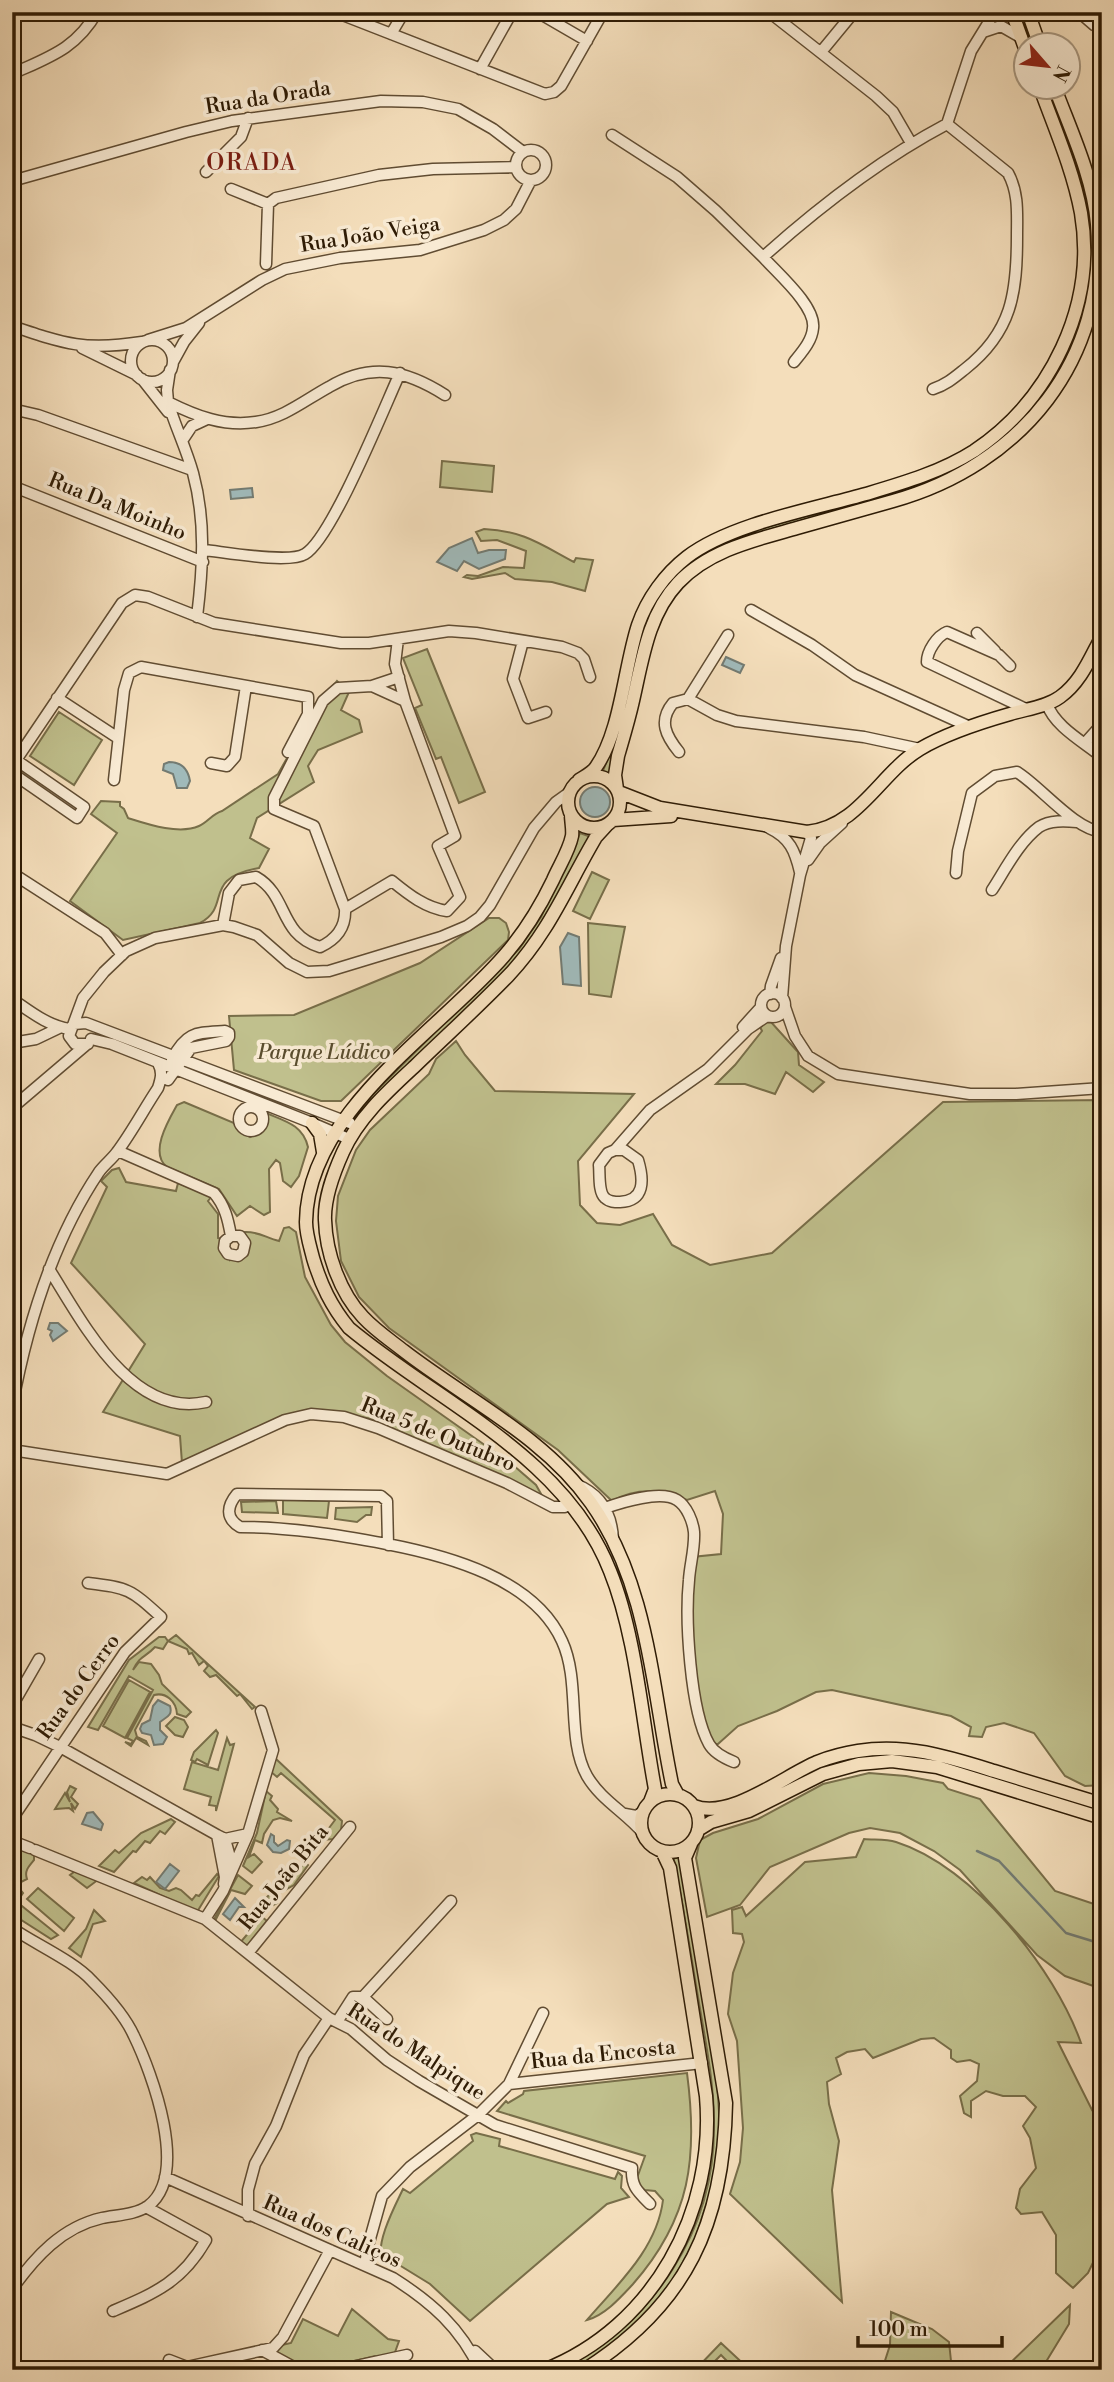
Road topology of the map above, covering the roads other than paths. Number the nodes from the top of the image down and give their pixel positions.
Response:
1 (97, 12) edge
2 (335, 12) edge
3 (404, 12) edge
4 (512, 12) edge
5 (537, 12) edge
6 (603, 12) edge
7 (769, 12) edge
8 (854, 12) edge
9 (995, 12) edge
10 (1012, 12) edge
11 (1027, 12) edge
12 (1079, 12) edge
13 (1102, 29) edge
14 (1012, 32) edge
15 (1020, 32) edge
16 (1035, 32) edge
17 (981, 33) junction
18 (391, 34) junction
19 (587, 41) junction
20 (821, 52) junction
21 (480, 69) junction
22 (12, 74) edge
23 (1045, 102) edge
24 (1060, 102) edge
25 (248, 118) junction
26 (947, 124) junction
27 (612, 135) dead end
28 (912, 142) junction
29 (523, 152) junction
30 (516, 167) junction
31 (206, 172) dead end
32 (531, 180) junction
33 (12, 181) edge
34 (231, 189) dead end
35 (268, 204) junction
36 (763, 257) junction
37 (266, 264) dead end
38 (203, 318) junction
39 (12, 326) edge
40 (145, 341) junction
41 (80, 347) junction
42 (794, 362) dead end
43 (171, 367) junction
44 (400, 373) junction
45 (140, 377) junction
46 (933, 389) dead end
47 (445, 395) dead end
48 (168, 402) junction
49 (12, 409) edge
50 (207, 419) junction
51 (174, 422) junction
52 (183, 444) junction
53 (161, 459) junction
54 (192, 470) junction
55 (14, 490) edge
56 (204, 550) junction
57 (203, 562) junction
58 (751, 610) dead end
59 (197, 617) junction
60 (977, 633) dead end
61 (728, 635) dead end
62 (1102, 636) edge
63 (398, 639) junction
64 (523, 640) junction
65 (999, 655) junction
66 (1010, 666) dead end
67 (399, 677) junction
68 (590, 677) dead end
69 (246, 686) junction
70 (372, 686) junction
71 (57, 698) junction
72 (688, 699) junction
73 (405, 701) junction
74 (1047, 704) junction
75 (1026, 709) junction
76 (546, 712) dead end
77 (1102, 724) edge
78 (970, 727) junction
79 (118, 738) junction
80 (1085, 743) junction
81 (920, 749) junction
82 (288, 752) dead end
83 (679, 752) dead end
84 (1102, 757) edge
85 (14, 763) edge
86 (211, 763) dead end
87 (12, 773) edge
88 (114, 780) dead end
89 (579, 780) junction
90 (618, 791) junction
91 (570, 792) junction
92 (861, 806) junction
93 (570, 812) junction
94 (548, 813) junction
95 (699, 815) junction
96 (1077, 822) junction
97 (610, 823) junction
98 (761, 825) junction
99 (807, 832) junction
100 (1102, 832) edge
101 (12, 873) edge
102 (956, 873) dead end
103 (800, 875) junction
104 (992, 890) dead end
105 (345, 909) junction
106 (223, 925) junction
107 (786, 946) junction
108 (122, 955) junction
109 (770, 994) junction
110 (12, 999) edge
111 (783, 1003) junction
112 (766, 1013) junction
113 (89, 1024) junction
114 (68, 1027) junction
115 (795, 1036) junction
116 (89, 1042) junction
117 (12, 1043) edge
118 (181, 1053) junction
119 (167, 1066) junction
120 (708, 1069) junction
121 (191, 1076) junction
122 (162, 1082) junction
123 (1102, 1088) edge
124 (12, 1108) edge
125 (345, 1120) junction
126 (312, 1123) junction
127 (359, 1127) junction
128 (335, 1133) junction
129 (632, 1133) junction
130 (349, 1139) junction
131 (615, 1150) junction
132 (118, 1151) junction
133 (323, 1152) junction
134 (633, 1154) junction
135 (231, 1236) dead end
136 (49, 1269) junction
137 (14, 1387) edge
138 (206, 1402) dead end
139 (12, 1408) edge
140 (12, 1450) edge
141 (575, 1484) junction
142 (565, 1507) dead end
143 (605, 1508) junction
144 (613, 1540) junction
145 (388, 1545) junction
146 (88, 1583) dead end
147 (39, 1658) dead end
148 (12, 1706) edge
149 (261, 1711) dead end
150 (12, 1727) edge
151 (60, 1747) junction
152 (734, 1762) dead end
153 (678, 1795) junction
154 (1102, 1804) edge
155 (647, 1807) junction
156 (695, 1807) junction
157 (623, 1813) junction
158 (1102, 1818) edge
159 (12, 1819) edge
160 (350, 1827) dead end
161 (698, 1830) junction
162 (643, 1833) junction
163 (248, 1834) junction
164 (221, 1837) junction
165 (12, 1841) edge
166 (691, 1844) junction
167 (662, 1851) junction
168 (233, 1868) junction
169 (223, 1891) junction
170 (451, 1901) dead end
171 (205, 1919) junction
172 (12, 1928) edge
173 (248, 1953) junction
174 (363, 1997) junction
175 (543, 2013) dead end
176 (387, 2019) dead end
177 (333, 2020) junction
178 (702, 2063) junction
179 (509, 2084) junction
180 (478, 2115) junction
181 (165, 2178) junction
182 (650, 2204) dead end
183 (146, 2207) junction
184 (248, 2216) junction
185 (330, 2250) junction
186 (365, 2265) junction
187 (12, 2289) edge
188 (113, 2311) dead end
189 (467, 2345) junction
190 (262, 2350) junction
191 (407, 2355) dead end
192 (169, 2360) dead end
193 (213, 2365) edge
194 (299, 2370) edge
195 (338, 2370) edge
196 (480, 2370) edge
197 (501, 2370) edge
198 (544, 2370) edge
199 (584, 2370) edge

1 - 22 street
2 - 18 street
3 - 18 street
4 - 21 street
5 - 19 street
6 - 19 street
7 - 20 street
8 - 20 street
9 - 17 street
10 - 15 main road
11 - 16 main road
12 - 13 street
14 - 17 street
17 - 26 street
18 - 21 street
19 - 21 street
20 - 28 street
23 - 89 main road
24 - 90 main road
25 - 29 street, Rua da Orada
25 - 31 street
25 - 33 street, Rua da Orada
26 - 28 street
26 - 46 street
27 - 36 street
28 - 36 street
29 - 30 street
29 - 32 street
30 - 32 street
30 - 35 street
32 - 38 street, Rua João Veiga
34 - 35 street
35 - 37 street
36 - 42 street
38 - 40 street
38 - 43 street
39 - 41 street
40 - 41 street
40 - 43 street
40 - 45 street
41 - 45 street
43 - 45 street
43 - 48 street
44 - 47 street
44 - 50 street
44 - 56 street
45 - 51 street
48 - 50 street
48 - 51 street
49 - 53 street
50 - 52 street
51 - 52 street
52 - 53 street
52 - 54 street
53 - 54 street
54 - 56 street
55 - 57 street, Rua Da Moinho
56 - 57 street
57 - 59 street
58 - 78 street
59 - 63 street
59 - 71 street
60 - 65 street
61 - 72 street
62 - 74 main road
63 - 64 street
63 - 67 street
64 - 68 street
64 - 76 street
65 - 66 street
65 - 75 street
67 - 70 street
67 - 73 street
69 - 79 street
69 - 82 street
69 - 86 street
70 - 73 street
70 - 105 street
71 - 79 street
71 - 85 street
72 - 81 street
72 - 83 street
73 - 105 street
74 - 75 main road
74 - 80 street
75 - 78 main road
77 - 80 street
78 - 81 main road
79 - 88 street
80 - 84 street
81 - 92 main road
85 - 87 street
89 - 90 main road
89 - 91 main road
90 - 95 main road
90 - 97 main road
91 - 93 main road
91 - 94 street
92 - 99 main road
92 - 103 street
93 - 94 street
93 - 97 main road
93 - 125 main road
94 - 106 street
95 - 97 main road
95 - 98 main road
96 - 100 street
96 - 102 street
96 - 104 street
97 - 127 main road
98 - 99 main road
98 - 103 street
99 - 103 street
101 - 108 street
103 - 107 street
105 - 106 street
106 - 108 street
107 - 109 street
107 - 111 street
108 - 114 street
109 - 111 street
109 - 112 street
110 - 114 street
111 - 112 street
111 - 115 street
112 - 115 street
112 - 120 street
112 - 120 street
113 - 114 street
113 - 116 street
113 - 118 street
114 - 116 street
114 - 117 street
115 - 123 street
116 - 119 street
116 - 124 street
118 - 119 street
118 - 125 street
119 - 121 street
119 - 122 street
119 - 122 street
120 - 129 street
121 - 122 street
121 - 126 street
122 - 132 street
125 - 127 street
125 - 128 main road
126 - 128 street
126 - 133 main road
127 - 130 main road
128 - 130 street
128 - 133 main road
129 - 131 street
129 - 134 street
130 - 141 main road
131 - 134 street
131 - 134 street
132 - 135 street
132 - 136 street
133 - 155 main road
136 - 137 street
136 - 138 street
137 - 139 street
140 - 142 street, Rua 5 de Outubro
141 - 143 street
141 - 144 main road
143 - 144 street
143 - 152 street
144 - 153 main road
145 - 145 street
145 - 157 street
146 - 151 street, Rua do Cerro
147 - 148 street
149 - 163 street
150 - 151 street
151 - 159 street, Rua do Cerro
151 - 164 street
153 - 155 main road
153 - 156 main road
154 - 156 main road
155 - 157 street
155 - 162 main road
156 - 161 main road
157 - 162 street
158 - 161 main road
160 - 173 street, Rua João Bita
161 - 166 main road
162 - 167 main road
163 - 164 street
163 - 168 street
164 - 168 street
164 - 169 street
165 - 171 street, Rua do Malpique
166 - 167 main road
166 - 199 main road
167 - 178 main road
168 - 169 street
169 - 171 street
170 - 174 street
171 - 173 street, Rua do Malpique
172 - 181 street
173 - 177 street, Rua do Malpique
174 - 176 street
174 - 177 street
175 - 179 street, Rua da Encosta
177 - 180 street, Rua do Malpique
177 - 184 street
178 - 179 street, Rua da Encosta
178 - 198 main road
179 - 180 street, Rua da Encosta
180 - 182 street, Rua do Malpique
180 - 186 street, Rua da Encosta
181 - 183 street
181 - 184 street, Rua dos Caliços
183 - 187 street
183 - 188 street
184 - 185 street, Rua dos Caliços
185 - 186 street, Rua dos Caliços
185 - 190 street
186 - 189 street, Rua dos Caliços
189 - 196 street, Rua dos Caliços
189 - 197 street, Rua dos Caliços
190 - 193 street
190 - 194 street
191 - 195 street
192 - 193 street

